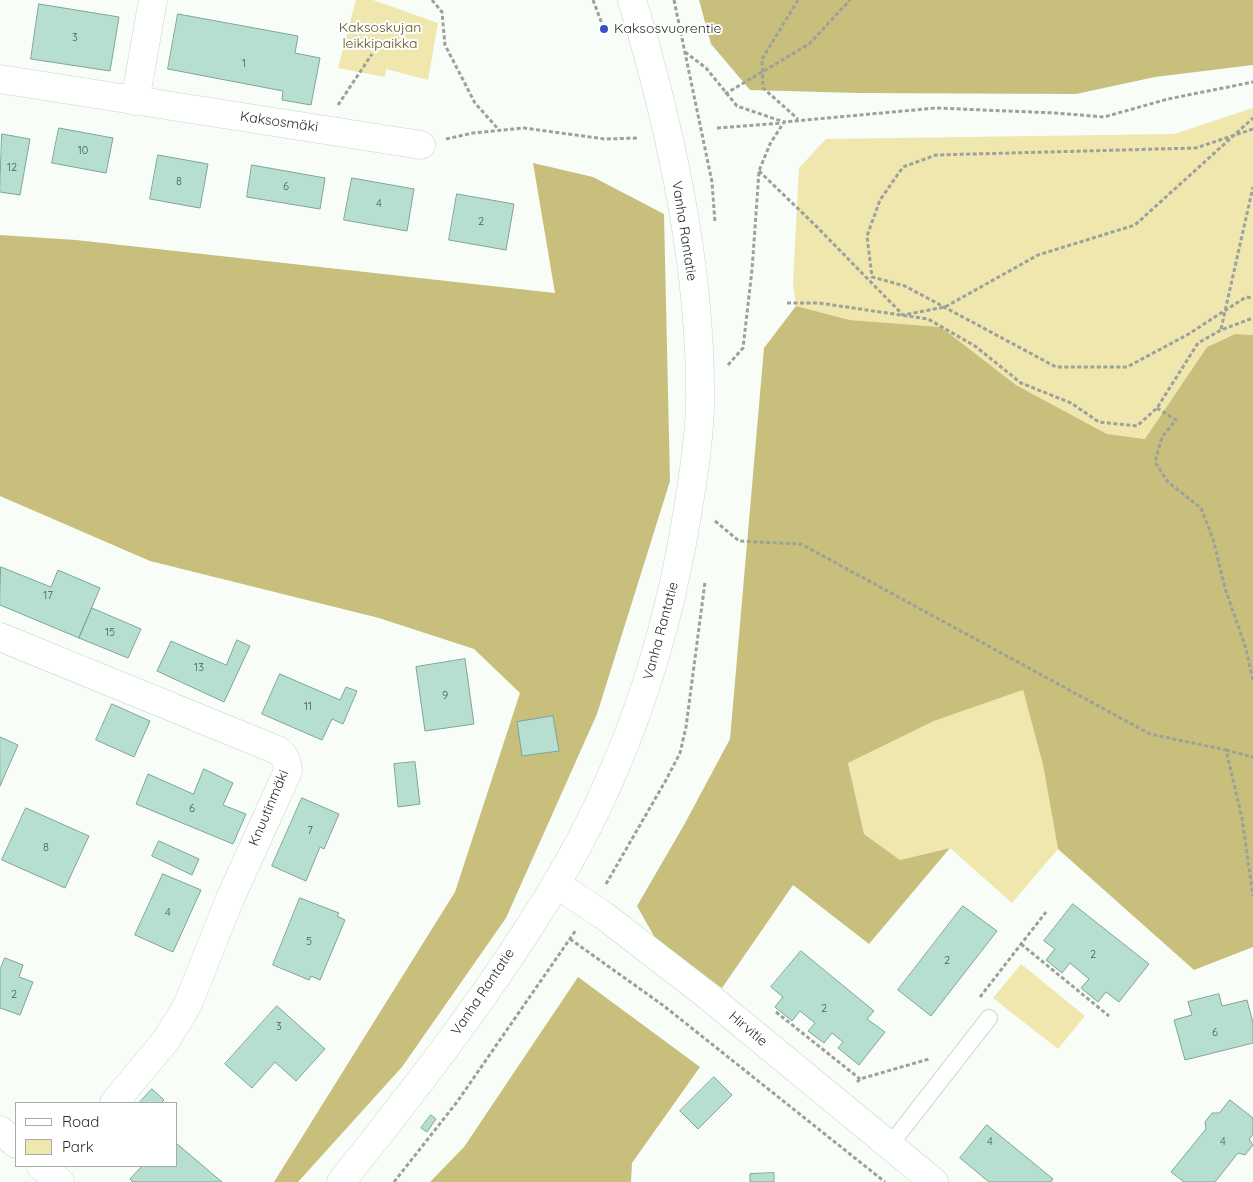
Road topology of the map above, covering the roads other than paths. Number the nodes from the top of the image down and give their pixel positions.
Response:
1 (153, 0) edge
2 (632, 0) edge
3 (0, 80) edge
4 (135, 102) junction
5 (421, 145) road end
6 (0, 637) edge
7 (556, 884) junction
8 (989, 1018) dead end
9 (115, 1102) edge
10 (0, 1130) edge
11 (15, 1143) edge
12 (890, 1146) junction
13 (341, 1182) edge
14 (934, 1182) edge

1 - 4 street
2 - 7 street, Vanha Rantatie
3 - 4 street, Kaksosmäki
4 - 5 street, Kaksosmäki
6 - 9 street, Knuutinmäki
7 - 12 street, Hirvitie
7 - 13 street, Vanha Rantatie
8 - 12 lane
10 - 11 street
12 - 14 street, Hirvitie

